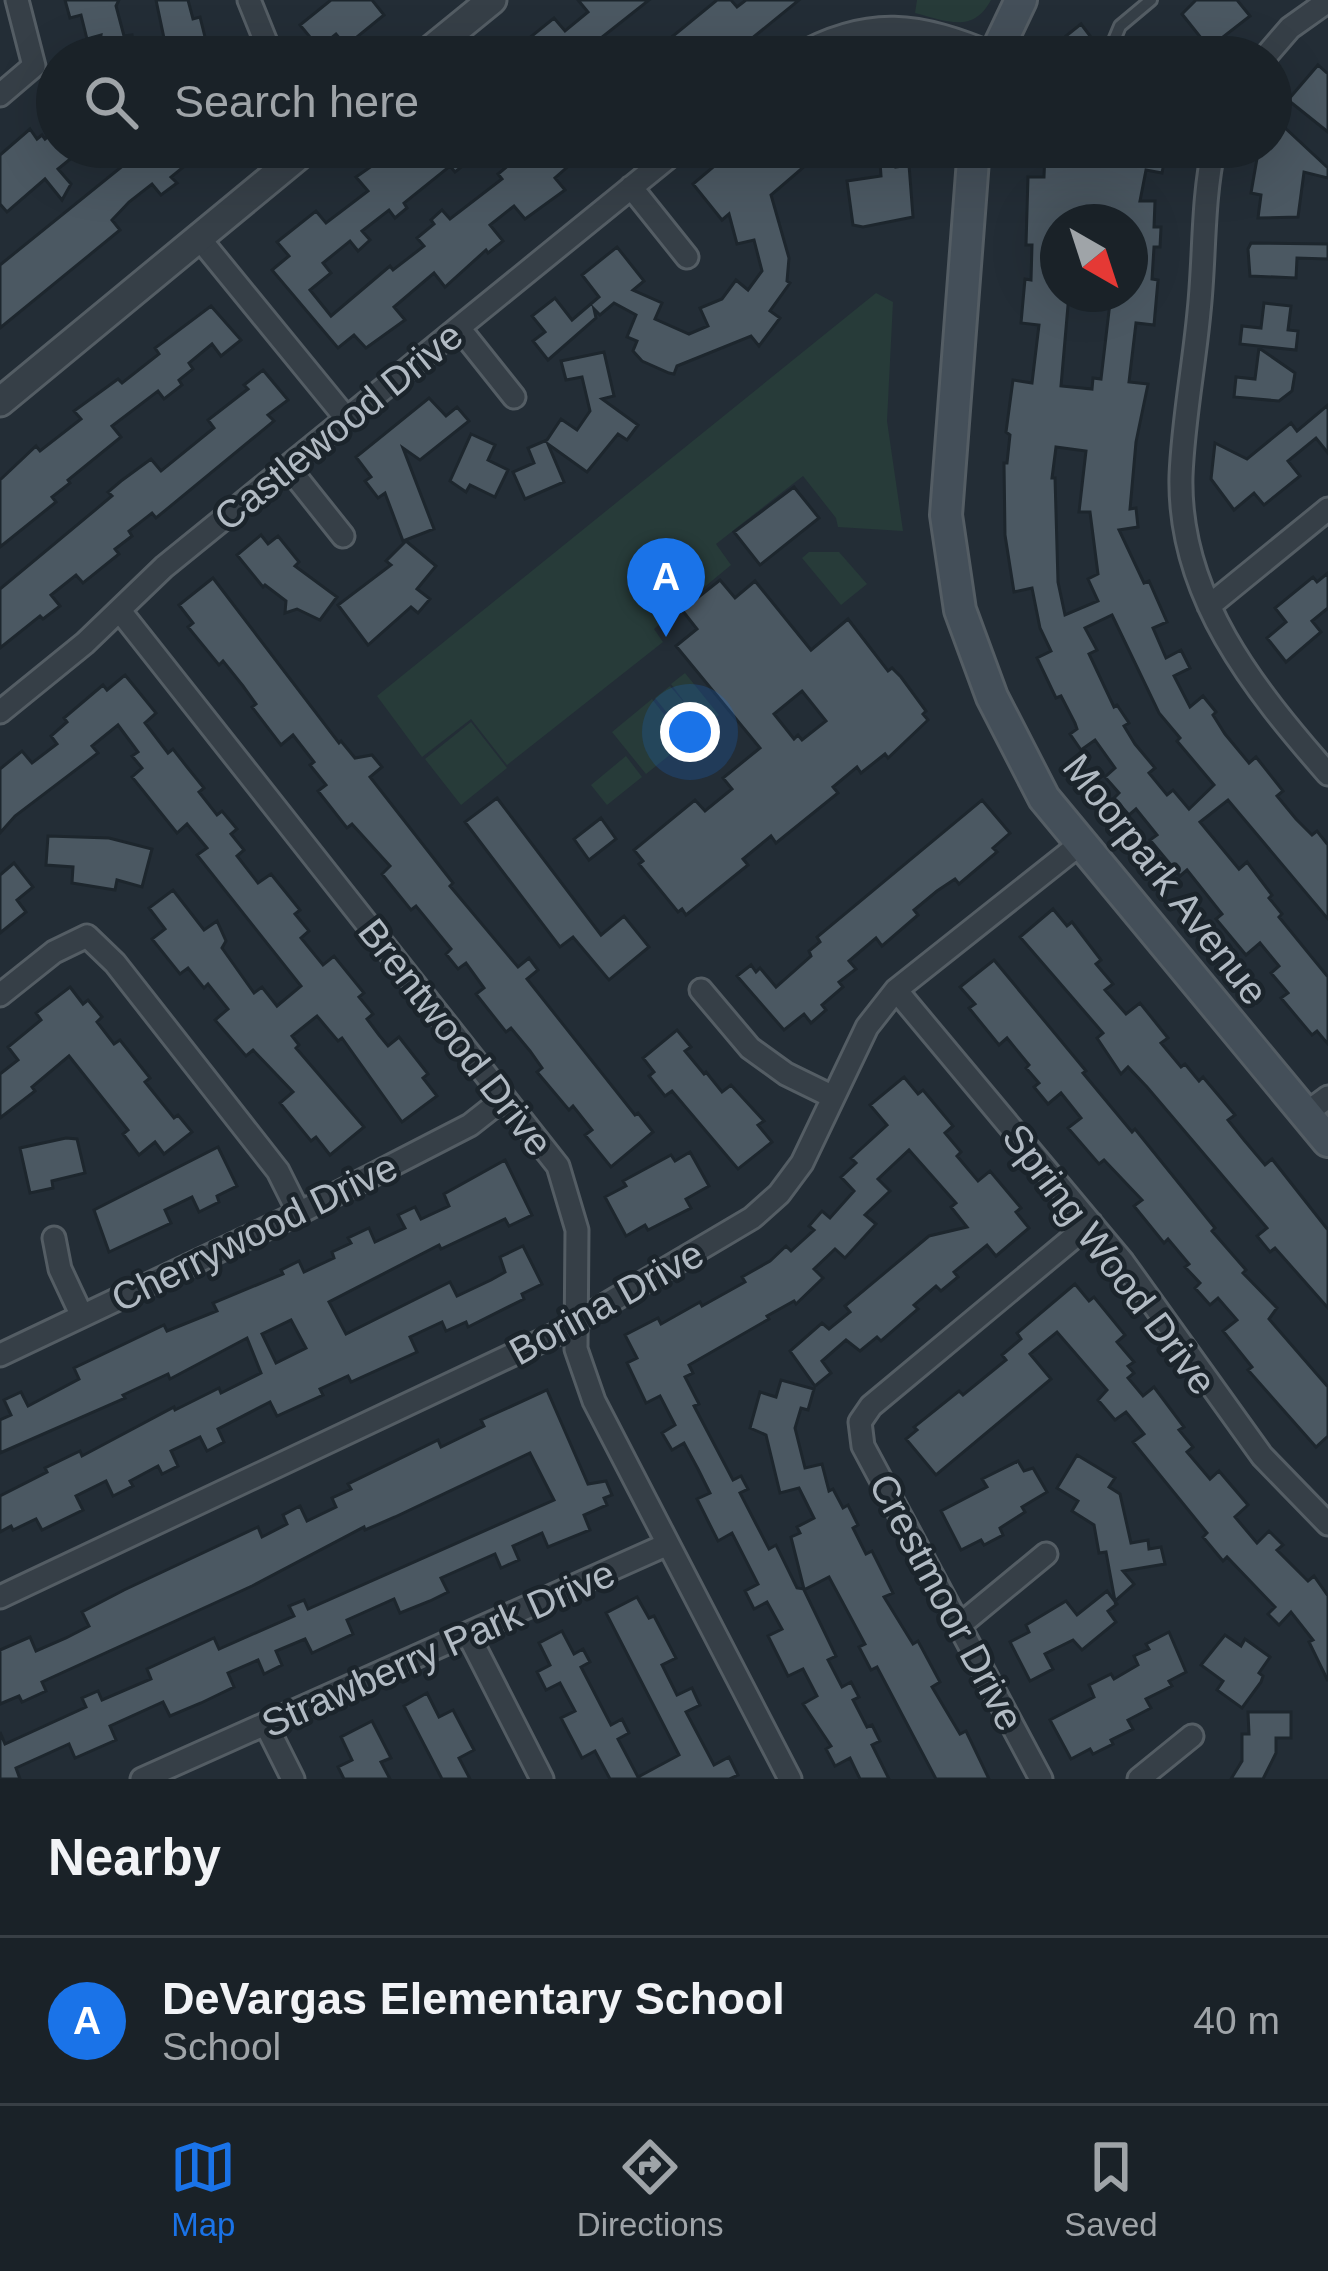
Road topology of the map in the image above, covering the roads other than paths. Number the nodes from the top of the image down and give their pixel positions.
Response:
1 (17, 0) edge
2 (249, 0) edge
3 (492, 0) edge
4 (1021, 0) edge
5 (1151, 0) edge
6 (1328, 1) edge
7 (1302, 7) edge
8 (264, 36) edge
9 (448, 36) edge
10 (836, 36) edge
11 (940, 36) edge
12 (1004, 36) edge
13 (1116, 36) edge
14 (1281, 36) edge
15 (0, 95) edge
16 (284, 168) edge
17 (655, 168) edge
18 (972, 168) edge
19 (1209, 168) edge
20 (632, 187) junction
21 (199, 238) junction
22 (687, 257) dead end
23 (459, 328) junction
24 (514, 397) dead end
25 (0, 402) edge
26 (346, 418) junction
27 (288, 467) junction
28 (1328, 509) edge
29 (343, 536) dead end
30 (1209, 606) junction
31 (120, 610) junction
32 (0, 712) edge
33 (1328, 774) edge
34 (1080, 844) junction
35 (701, 990) dead end
36 (896, 990) junction
37 (0, 995) edge
38 (832, 1097) junction
39 (503, 1099) junction
40 (1317, 1105) edge
41 (1328, 1141) edge
42 (299, 1213) junction
43 (1090, 1223) junction
44 (54, 1238) dead end
45 (82, 1316) junction
46 (575, 1322) junction
47 (0, 1355) edge
48 (1328, 1524) edge
49 (668, 1544) junction
50 (1046, 1554) dead end
51 (0, 1598) edge
52 (960, 1625) junction
53 (468, 1634) junction
54 (266, 1725) junction
55 (1192, 1736) dead end
56 (142, 1779) edge
57 (293, 1779) edge
58 (542, 1779) edge
59 (790, 1779) edge
60 (1041, 1779) edge
61 (1139, 1779) edge

1 - 15 street
2 - 8 street
3 - 9 street
4 - 12 main road
5 - 13 lane
6 - 7 street
7 - 14 street
10 - 11 street
16 - 21 street
17 - 20 street, Castlewood Drive
18 - 34 main road, Moorpark Avenue
19 - 30 street
20 - 22 street
20 - 23 street, Castlewood Drive
21 - 25 street
21 - 26 street
23 - 24 street
23 - 26 street, Castlewood Drive
26 - 27 street, Castlewood Drive
27 - 29 street
27 - 31 street, Castlewood Drive
28 - 30 street
30 - 33 street
31 - 32 street, Castlewood Drive
31 - 39 street, Brentwood Drive
34 - 36 street, Borina Drive
34 - 40 main road, Moorpark Avenue
35 - 38 street
36 - 38 street, Borina Drive
36 - 43 street, Spring Wood Drive
37 - 42 street
38 - 46 street, Borina Drive
39 - 42 street, Cherrywood Drive
39 - 46 street, Brentwood Drive
40 - 41 main road, Moorpark Avenue
42 - 45 street, Cherrywood Drive
43 - 48 street, Spring Wood Drive
43 - 52 street, Crestmoor Drive
44 - 45 street
45 - 47 street, Cherrywood Drive
46 - 49 street, Brentwood Drive
46 - 51 street, Borina Drive
49 - 53 street, Strawberry Park Drive
49 - 59 street, Brentwood Drive
50 - 52 street
52 - 60 street, Crestmoor Drive
53 - 54 street, Strawberry Park Drive
53 - 58 street
54 - 56 street, Strawberry Park Drive
54 - 57 street
55 - 61 street

